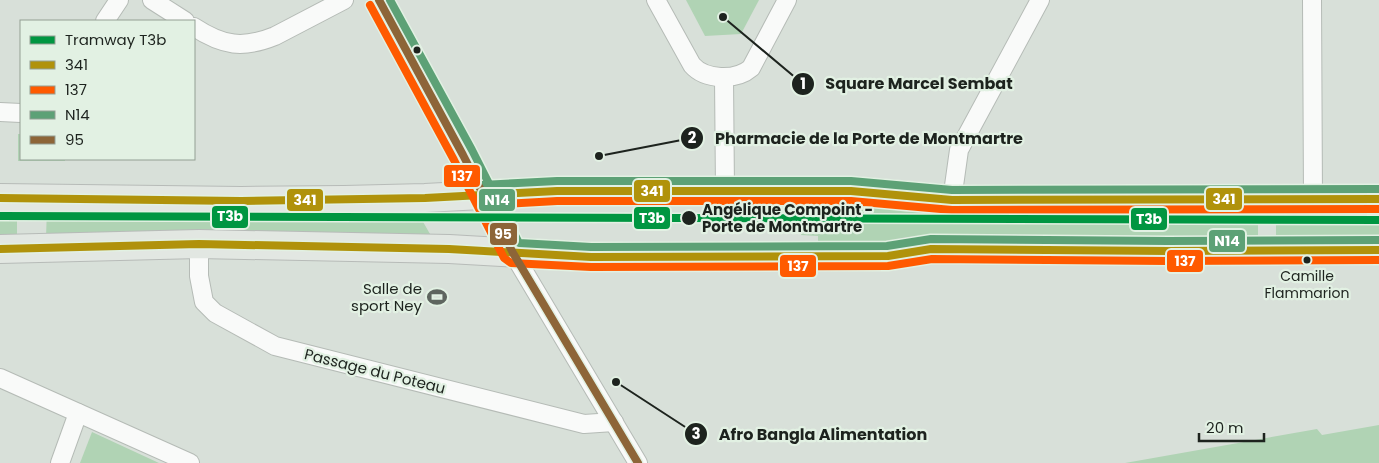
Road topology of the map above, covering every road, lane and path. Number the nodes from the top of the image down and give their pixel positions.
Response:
1 (119, 0) edge
2 (152, 0) edge
3 (344, 0) edge
4 (379, 0) edge
5 (656, 0) edge
6 (788, 0) edge
7 (1040, 0) edge
8 (1312, 0) edge
9 (106, 20) edge
10 (183, 20) edge
11 (195, 28) edge
12 (724, 78) junction
13 (0, 112) edge
14 (20, 112) edge
15 (725, 191) junction
16 (483, 195) junction
17 (0, 198) edge
18 (1313, 198) junction
19 (1379, 199) edge
20 (952, 200) junction
21 (199, 244) junction
22 (0, 249) edge
23 (1379, 250) edge
24 (514, 253) junction
25 (0, 378) edge
26 (78, 413) junction
27 (614, 422) junction
28 (60, 463) edge
29 (190, 463) edge
30 (638, 463) edge

1 - 9 street
2 - 10 street
3 - 11 street
4 - 16 street
5 - 12 street
6 - 12 street
7 - 20 street
8 - 18 street
12 - 15 street
13 - 14 street
15 - 16 main road
15 - 20 main road
16 - 17 main road
16 - 24 street
18 - 19 main road
18 - 20 main road
21 - 22 main road
21 - 24 main road
21 - 27 street, Passage du Poteau
23 - 24 main road
24 - 27 street
25 - 26 street
26 - 28 street
26 - 29 street
27 - 30 street

